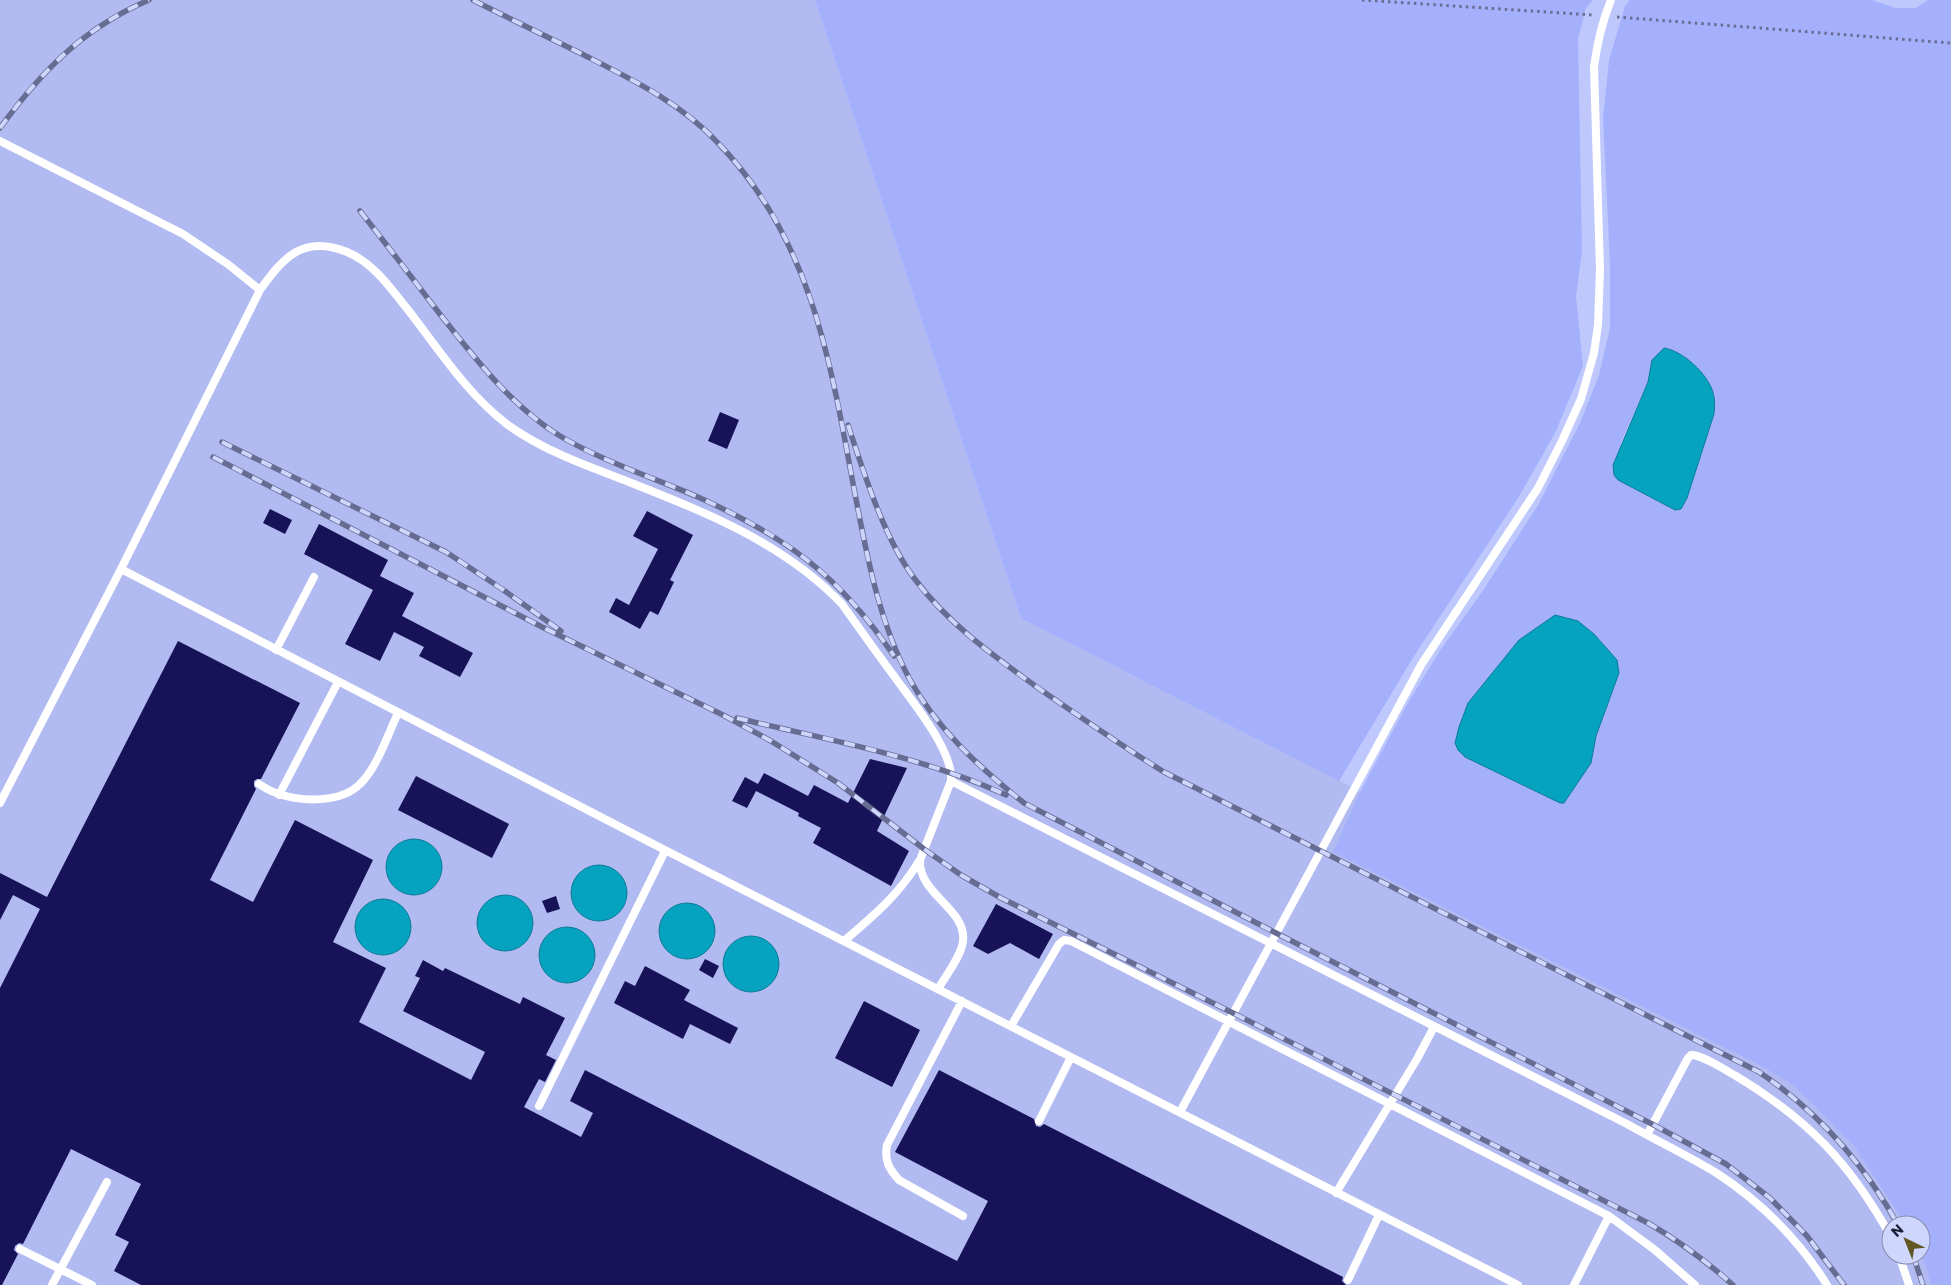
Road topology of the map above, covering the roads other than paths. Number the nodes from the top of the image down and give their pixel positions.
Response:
1 (1611, 0) edge
2 (0, 141) edge
3 (260, 290) junction
4 (121, 569) junction
5 (314, 577) dead end
6 (276, 650) junction
7 (338, 682) junction
8 (398, 713) junction
9 (951, 781) junction
10 (259, 784) dead end
11 (279, 794) junction
12 (0, 803) edge
13 (665, 851) junction
14 (920, 860) junction
15 (844, 941) junction
16 (1270, 944) junction
17 (938, 989) junction
18 (962, 1001) junction
19 (1228, 1022) junction
20 (1011, 1026) junction
21 (1434, 1027) junction
22 (1071, 1057) junction
23 (1388, 1104) junction
24 (539, 1106) dead end
25 (1180, 1112) junction
26 (1039, 1121) dead end
27 (1647, 1135) junction
28 (106, 1182) dead end
29 (1336, 1193) junction
30 (1379, 1215) junction
31 (964, 1216) dead end
32 (1609, 1216) junction
33 (1881, 1220) edge
34 (20, 1249) dead end
35 (1902, 1265) edge
36 (61, 1269) junction
37 (1348, 1280) dead end
38 (52, 1285) edge
39 (92, 1285) edge
40 (1518, 1285) edge
41 (1574, 1285) edge
42 (1695, 1285) edge
43 (1827, 1285) edge
44 (1909, 1285) edge

1 - 16 lane
2 - 3 lane
3 - 4 lane
3 - 9 lane
4 - 6 lane
4 - 12 lane
5 - 6 lane
6 - 7 lane
7 - 8 lane
7 - 11 lane
8 - 11 lane
8 - 13 lane
9 - 14 lane
9 - 16 lane
10 - 11 lane
13 - 15 lane
13 - 24 lane
14 - 15 lane
14 - 17 lane
15 - 17 lane
16 - 19 lane
16 - 21 lane
17 - 18 lane
18 - 20 lane
18 - 31 lane
19 - 20 lane
19 - 23 lane
19 - 25 lane
20 - 22 lane
21 - 23 lane
21 - 27 lane
22 - 25 lane
22 - 26 lane
23 - 29 lane
23 - 32 lane
25 - 29 lane
27 - 33 lane
27 - 43 lane
28 - 36 lane
29 - 30 lane
30 - 37 lane
30 - 40 lane
32 - 41 lane
32 - 42 lane
34 - 36 lane
35 - 44 lane
36 - 38 lane
36 - 39 lane

